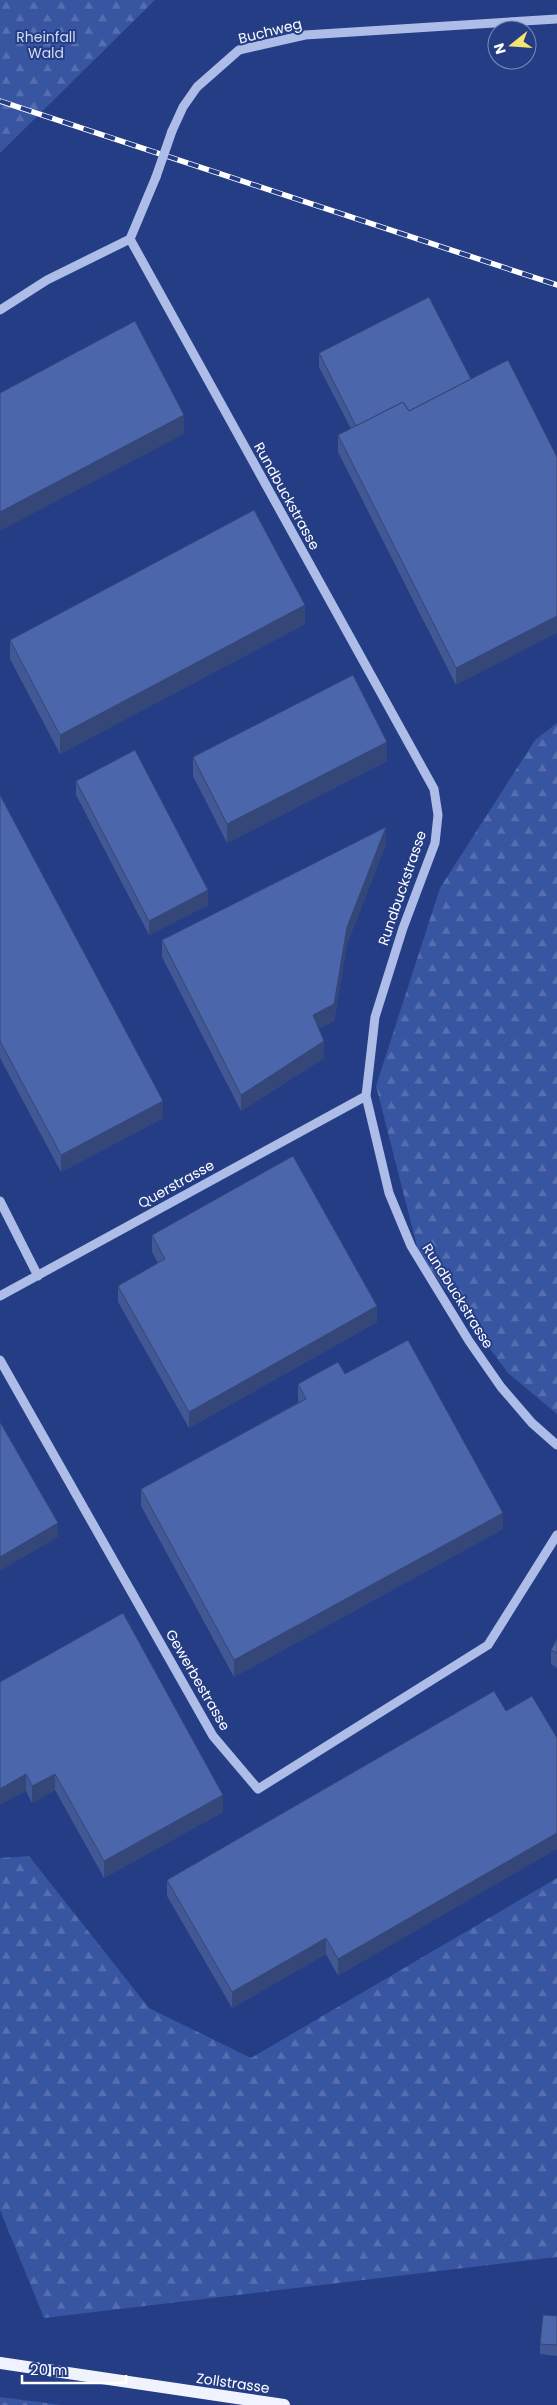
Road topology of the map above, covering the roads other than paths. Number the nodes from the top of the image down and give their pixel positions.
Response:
1 (557, 19) edge
2 (130, 240) junction
3 (0, 310) edge
4 (366, 1096) junction
5 (0, 1201) edge
6 (38, 1276) junction
7 (0, 1296) edge
8 (0, 1360) edge
9 (557, 1445) edge
10 (557, 1535) edge
11 (0, 2363) edge
12 (284, 2405) edge

1 - 2 street, Buchweg, bridge
2 - 3 street
2 - 4 street, Rundbuckstrasse
4 - 6 street, Querstrasse
4 - 9 street, Rundbuckstrasse
5 - 6 street
6 - 7 street, Querstrasse
8 - 10 street, Gewerbestrasse
11 - 12 main road, Zollstrasse

